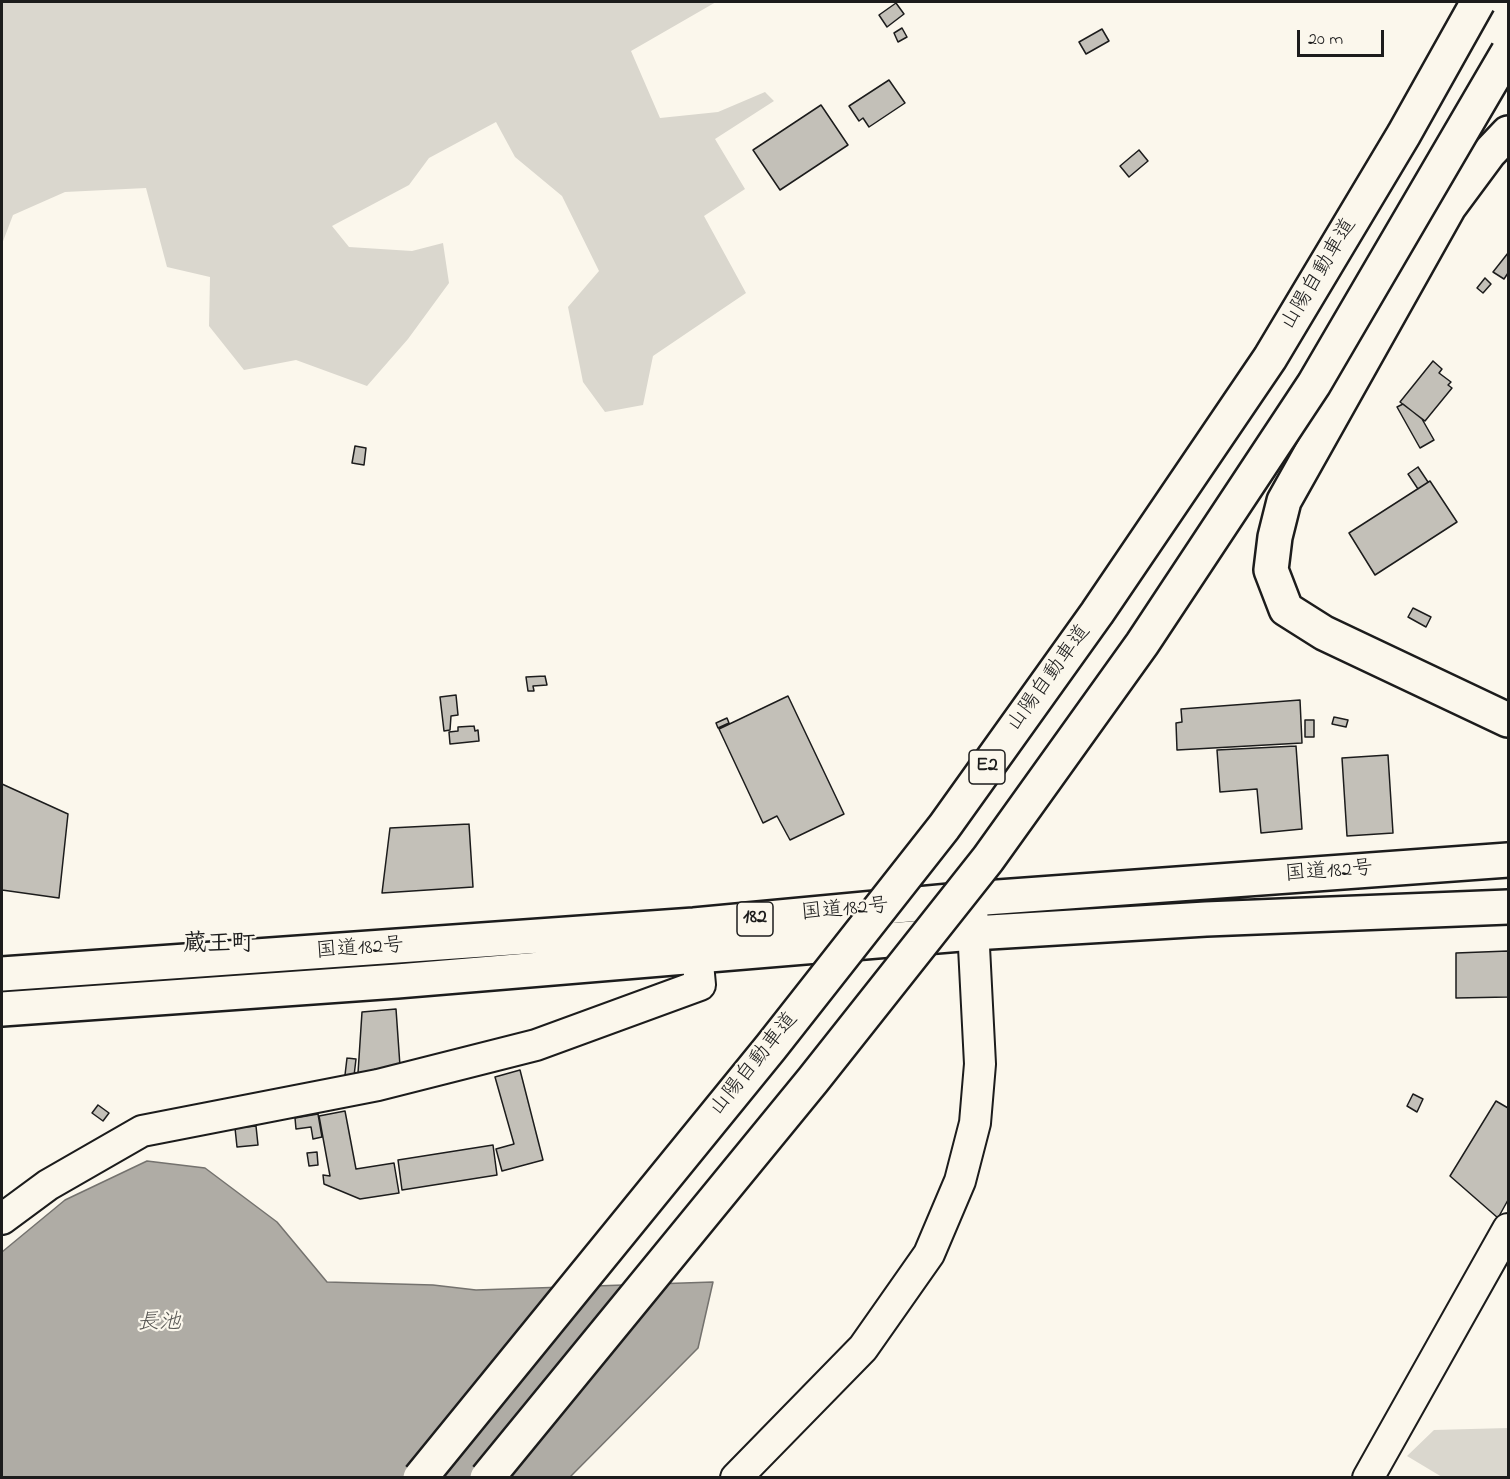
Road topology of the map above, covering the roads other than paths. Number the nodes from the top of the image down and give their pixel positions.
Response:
1 (1478, 2) edge
2 (1509, 52) edge
3 (1509, 134) edge
4 (1509, 720) edge
5 (1509, 860) edge
6 (971, 899) junction
7 (1509, 907) edge
8 (974, 933) junction
9 (696, 941) junction
10 (2, 974) edge
11 (2, 1009) edge
12 (2, 1219) edge
13 (1509, 1229) edge
14 (420, 1478) edge
15 (487, 1478) edge
16 (736, 1478) edge
17 (1368, 1478) edge

1 - 14 main road, 山陽自動車道 / E2, bridge
2 - 15 main road, E2, bridge
3 - 4 main road
5 - 6 main road, 国道182号 / 182
6 - 8 street
6 - 9 main road, 国道182号 / 182
7 - 8 main road, 国道182号 / 182
8 - 9 main road, 国道182号 / 182
8 - 16 street
9 - 10 main road, 国道182号 / 182
9 - 11 main road, 国道182号 / 182
9 - 12 street
13 - 17 street

